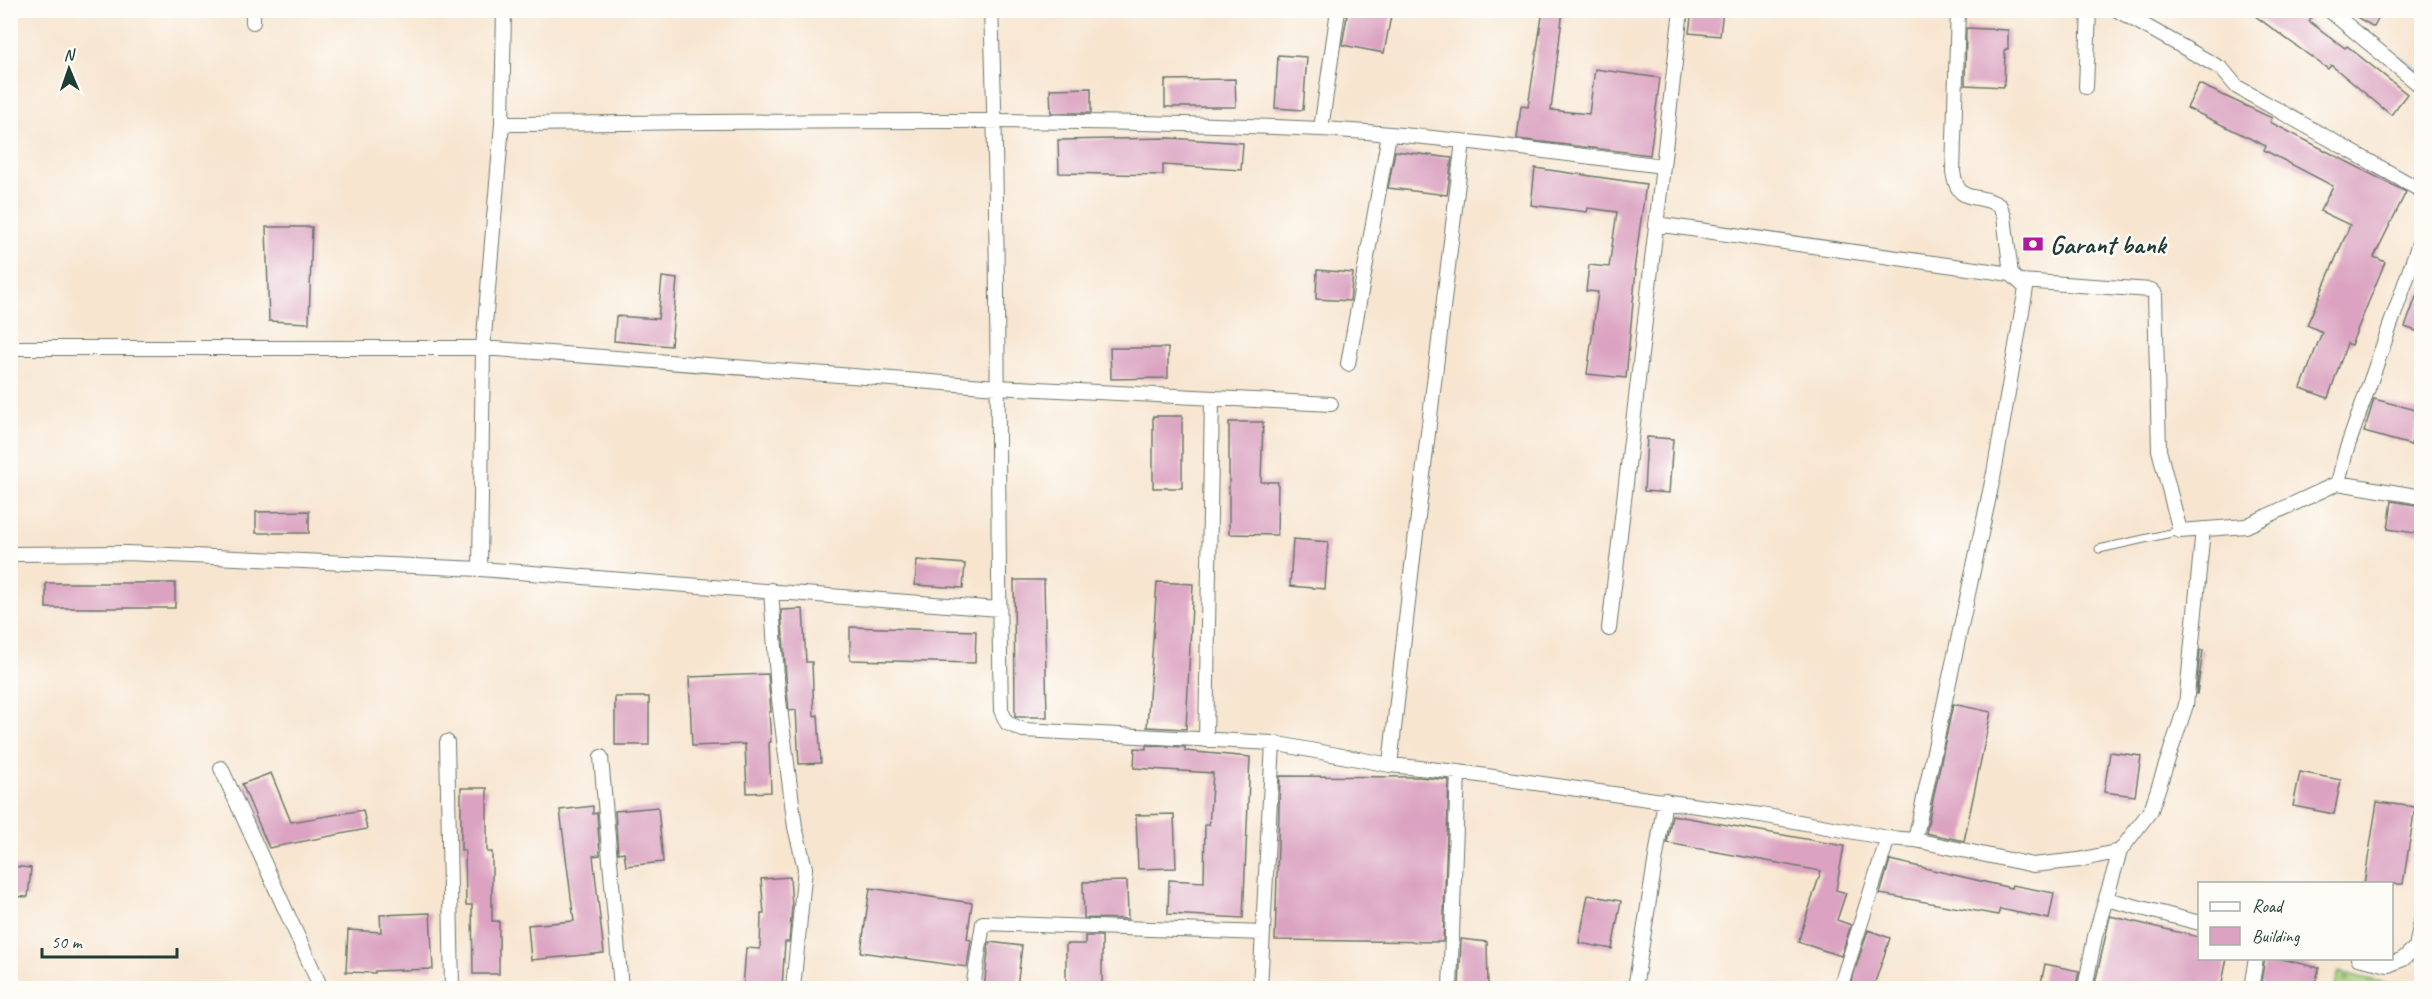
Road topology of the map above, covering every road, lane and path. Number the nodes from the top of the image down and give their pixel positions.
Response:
1 (504, 10) edge
2 (991, 10) edge
3 (1338, 10) edge
4 (1681, 10) edge
5 (1958, 10) edge
6 (2089, 10) edge
7 (2116, 10) edge
8 (2329, 10) edge
9 (2086, 87) dead end
10 (2421, 87) edge
11 (995, 121) junction
12 (502, 124) junction
13 (1321, 129) junction
14 (1389, 134) junction
15 (1463, 141) junction
16 (1663, 166) junction
17 (2421, 191) edge
18 (1656, 224) junction
19 (2421, 235) edge
20 (2016, 278) junction
21 (10, 348) edge
22 (483, 348) junction
23 (1348, 364) dead end
24 (997, 387) junction
25 (1212, 398) junction
26 (1331, 404) dead end
27 (2338, 483) junction
28 (2421, 497) edge
29 (2203, 529) junction
30 (2180, 531) junction
31 (2099, 549) dead end
32 (10, 554) edge
33 (480, 569) junction
34 (771, 590) junction
35 (999, 609) junction
36 (1610, 629) dead end
37 (1206, 740) junction
38 (447, 742) dead end
39 (1273, 743) junction
40 (601, 757) dead end
41 (1390, 765) junction
42 (221, 768) dead end
43 (1458, 772) junction
44 (1665, 800) junction
45 (1888, 838) junction
46 (1915, 840) junction
47 (2120, 851) junction
48 (2106, 899) junction
49 (2421, 916) edge
50 (2198, 923) edge
51 (1263, 933) junction
52 (2256, 960) edge
53 (2367, 960) edge
54 (321, 988) edge
55 (452, 988) edge
56 (621, 988) edge
57 (793, 988) edge
58 (973, 988) edge
59 (1260, 988) edge
60 (1450, 988) edge
61 (1635, 988) edge
62 (1840, 988) edge
63 (2085, 988) edge
64 (2251, 988) edge

1 - 12 street
2 - 11 street
3 - 13 street
4 - 16 street
5 - 20 street
6 - 9 street
7 - 17 street
8 - 10 street
11 - 12 street
11 - 13 street
11 - 24 street
12 - 22 street
13 - 14 street
14 - 15 street
14 - 23 street
15 - 16 street
15 - 41 street
16 - 18 street
18 - 20 street
18 - 36 street
19 - 27 street
20 - 30 street
20 - 46 street
21 - 22 street
22 - 24 street
22 - 33 street
24 - 25 street
24 - 35 street
25 - 26 street
25 - 37 street
27 - 28 street
27 - 29 street
29 - 30 street
29 - 47 street
30 - 31 lane
32 - 33 street
33 - 34 street
34 - 35 street
34 - 57 street
35 - 37 street
37 - 39 street
38 - 55 street
39 - 41 street
39 - 51 street
40 - 56 street
41 - 43 street
42 - 54 street
43 - 44 street
43 - 60 street
44 - 45 street
44 - 61 street
45 - 46 street
45 - 62 street
46 - 47 street
47 - 48 street
48 - 50 street
48 - 63 street
49 - 53 street
51 - 58 street
51 - 59 street
52 - 64 street

